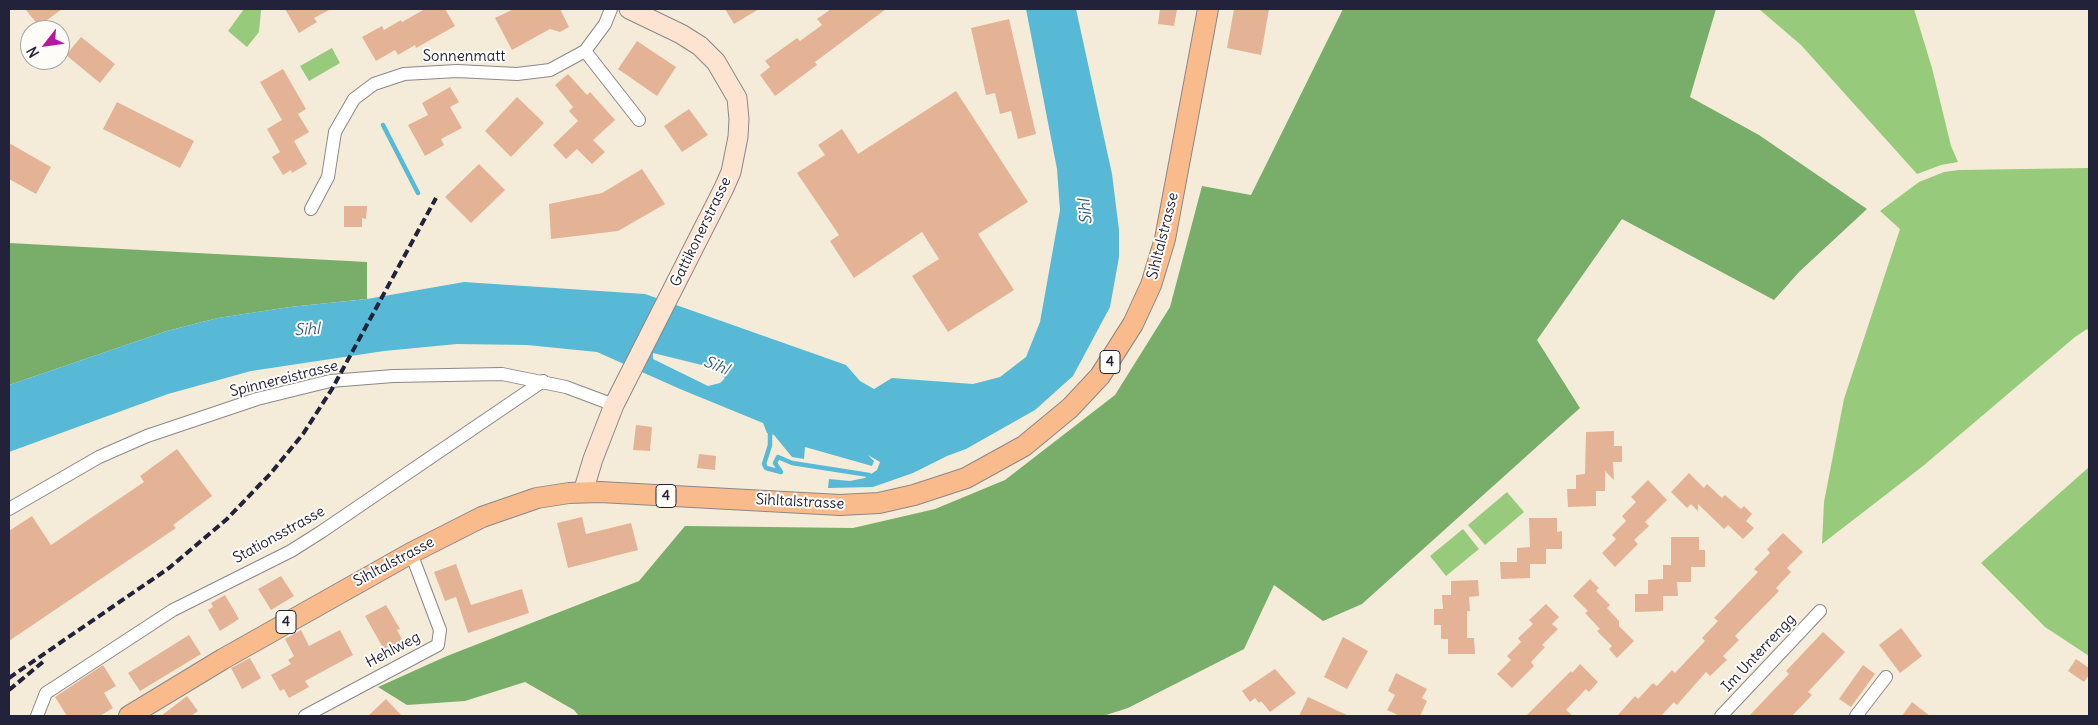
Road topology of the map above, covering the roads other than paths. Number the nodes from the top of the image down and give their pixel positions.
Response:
1 (611, 9) edge
2 (629, 9) edge
3 (1208, 9) edge
4 (585, 50) junction
5 (639, 120) dead end
6 (310, 209) dead end
7 (543, 381) junction
8 (614, 404) junction
9 (583, 492) junction
10 (9, 509) edge
11 (411, 553) junction
12 (1820, 611) dead end
13 (1886, 677) dead end
14 (38, 716) edge
15 (129, 716) edge
16 (305, 716) edge
17 (1721, 716) edge
18 (1856, 716) edge

1 - 4 street, Sonnenmatt
2 - 8 main road, Gattikonerstrasse
3 - 9 main road, Sihltalstrasse / 4
4 - 5 street
4 - 6 street, Sonnenmatt
7 - 8 street, Spinnereistrasse
7 - 10 street, Spinnereistrasse
7 - 14 street, Stationsstrasse
8 - 9 main road, Gattikonerstrasse
9 - 11 main road, Sihltalstrasse / 4
11 - 15 main road, Sihltalstrasse / 4
11 - 16 street, Hehlweg
12 - 17 street, Im Unterrengg
13 - 18 street

